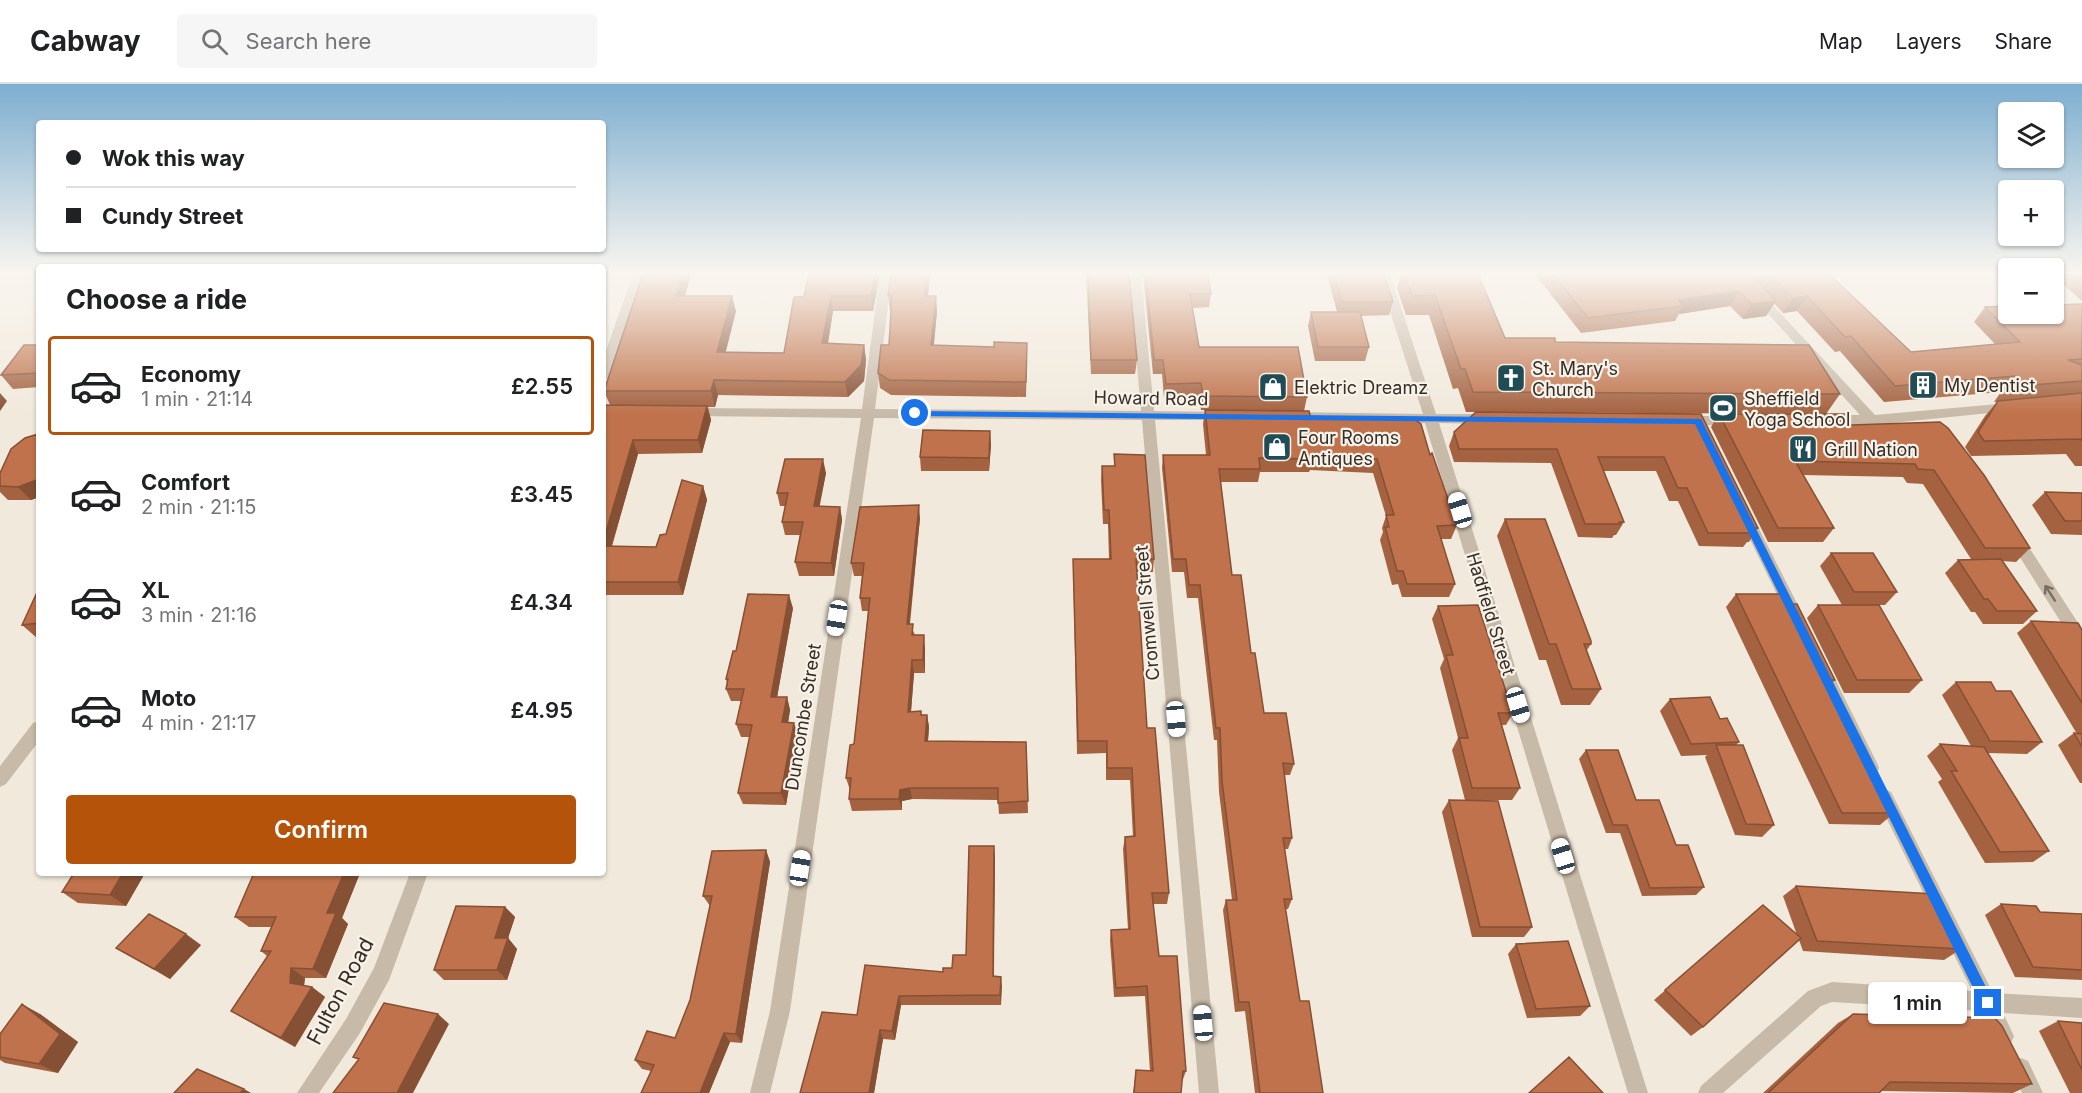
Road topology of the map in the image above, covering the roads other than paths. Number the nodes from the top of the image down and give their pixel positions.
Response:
1 (623, 321) edge
2 (880, 321) edge
3 (1140, 321) edge
4 (1400, 321) edge
5 (1781, 321) edge
6 (606, 368) edge
7 (2025, 405) edge
8 (672, 412) edge
9 (868, 412) junction
10 (1149, 416) junction
11 (1243, 417) edge
12 (1279, 417) edge
13 (1432, 418) junction
14 (1501, 419) edge
15 (1814, 420) edge
16 (1872, 420) junction
17 (1675, 421) edge
18 (1698, 421) junction
19 (1744, 421) edge
20 (1709, 442) edge
21 (1740, 504) edge
22 (2006, 524) edge
23 (2082, 642) edge
24 (36, 732) edge
25 (0, 779) edge
26 (418, 876) edge
27 (1988, 1003) junction
28 (2082, 1008) edge
29 (307, 1093) edge
30 (760, 1093) edge
31 (1209, 1093) edge
32 (1638, 1093) edge
33 (1708, 1093) edge
34 (2033, 1093) edge

1 - 6 street
2 - 9 street, Duncombe Street
3 - 10 street, Cromwell Street
4 - 13 street, Hadfield Street
5 - 16 street
7 - 16 street
8 - 9 street, Howard Road
9 - 10 street, Howard Road
9 - 30 street, Duncombe Street
10 - 11 street, Howard Road
10 - 31 street, Cromwell Street
12 - 13 street
13 - 14 street
13 - 32 street, Hadfield Street
15 - 16 street
17 - 18 street
18 - 19 street
18 - 20 street
21 - 27 street
23 -> 22 street
24 - 25 street
26 - 29 street, Fulton Road
27 - 28 street
27 - 33 street
27 - 34 street

